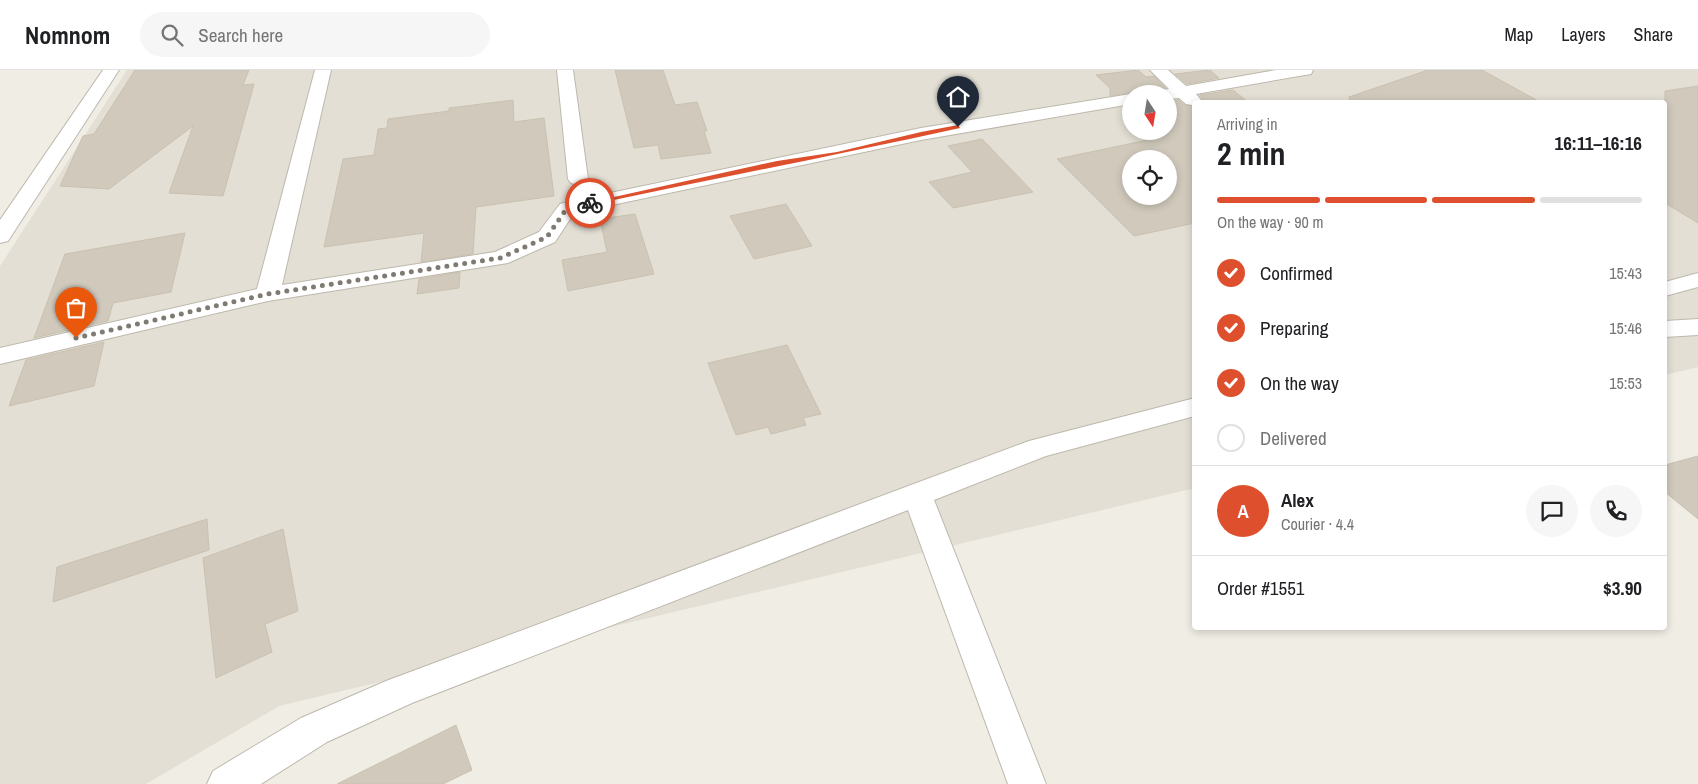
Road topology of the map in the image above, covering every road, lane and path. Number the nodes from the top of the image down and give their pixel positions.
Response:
1 (111, 70) edge
2 (323, 70) edge
3 (565, 70) edge
4 (1158, 70) edge
5 (1306, 70) edge
6 (1182, 96) edge
7 (1122, 101) edge
8 (578, 179) dead end
9 (0, 236) edge
10 (1698, 280) edge
11 (1667, 288) edge
12 (268, 294) junction
13 (1698, 327) edge
14 (1667, 329) edge
15 (0, 356) edge
16 (1192, 407) edge
17 (917, 495) junction
18 (226, 784) edge
19 (1027, 784) edge

1 - 9 street
2 - 12 street
3 - 8 street
4 - 6 street
5 - 6 street
7 - 12 street
10 - 11 street
12 - 15 street
13 - 14 street
16 - 17 street
17 - 18 street
17 - 19 street

